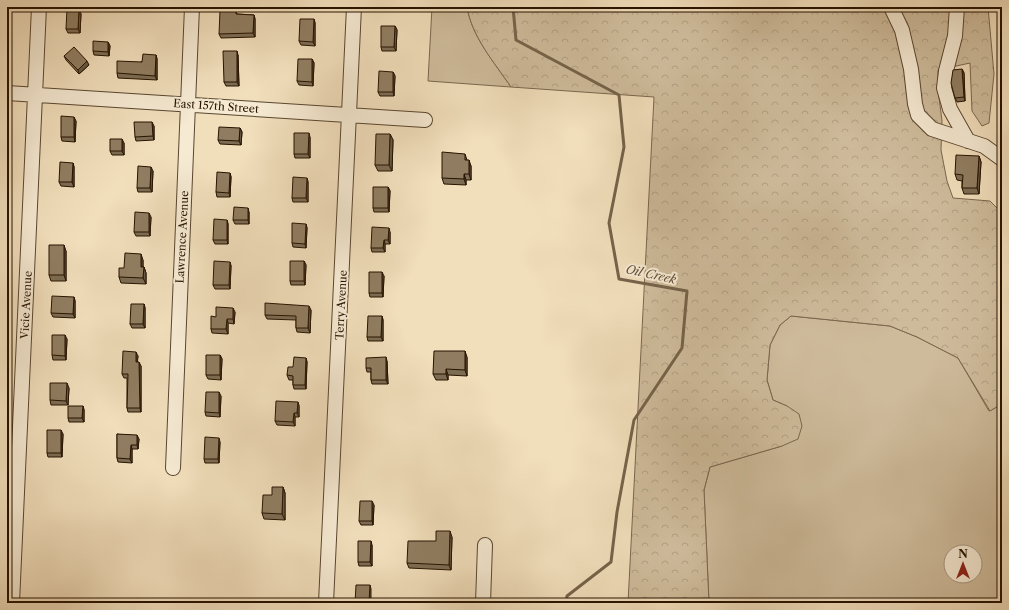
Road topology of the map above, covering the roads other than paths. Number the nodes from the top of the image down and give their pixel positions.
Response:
1 (39, 7) edge
2 (192, 7) edge
3 (354, 7) edge
4 (891, 7) edge
5 (957, 7) edge
6 (7, 93) edge
7 (35, 94) junction
8 (188, 104) junction
9 (350, 115) junction
10 (425, 120) dead end
11 (968, 141) junction
12 (1002, 159) edge
13 (173, 468) dead end
14 (485, 545) dead end
15 (12, 603) edge
16 (326, 603) edge
17 (483, 603) edge

1 - 7 street, Vicie Avenue
2 - 8 street, Lawrence Avenue
3 - 9 street, Terry Avenue
4 - 11 street
5 - 11 street
6 - 7 street, East 157th Street
7 - 8 street, East 157th Street
7 - 15 street, Vicie Avenue
8 - 9 street, East 157th Street
8 - 13 street, Lawrence Avenue
9 - 10 street, East 157th Street
9 - 16 street, Terry Avenue
11 - 12 street
14 - 17 street

